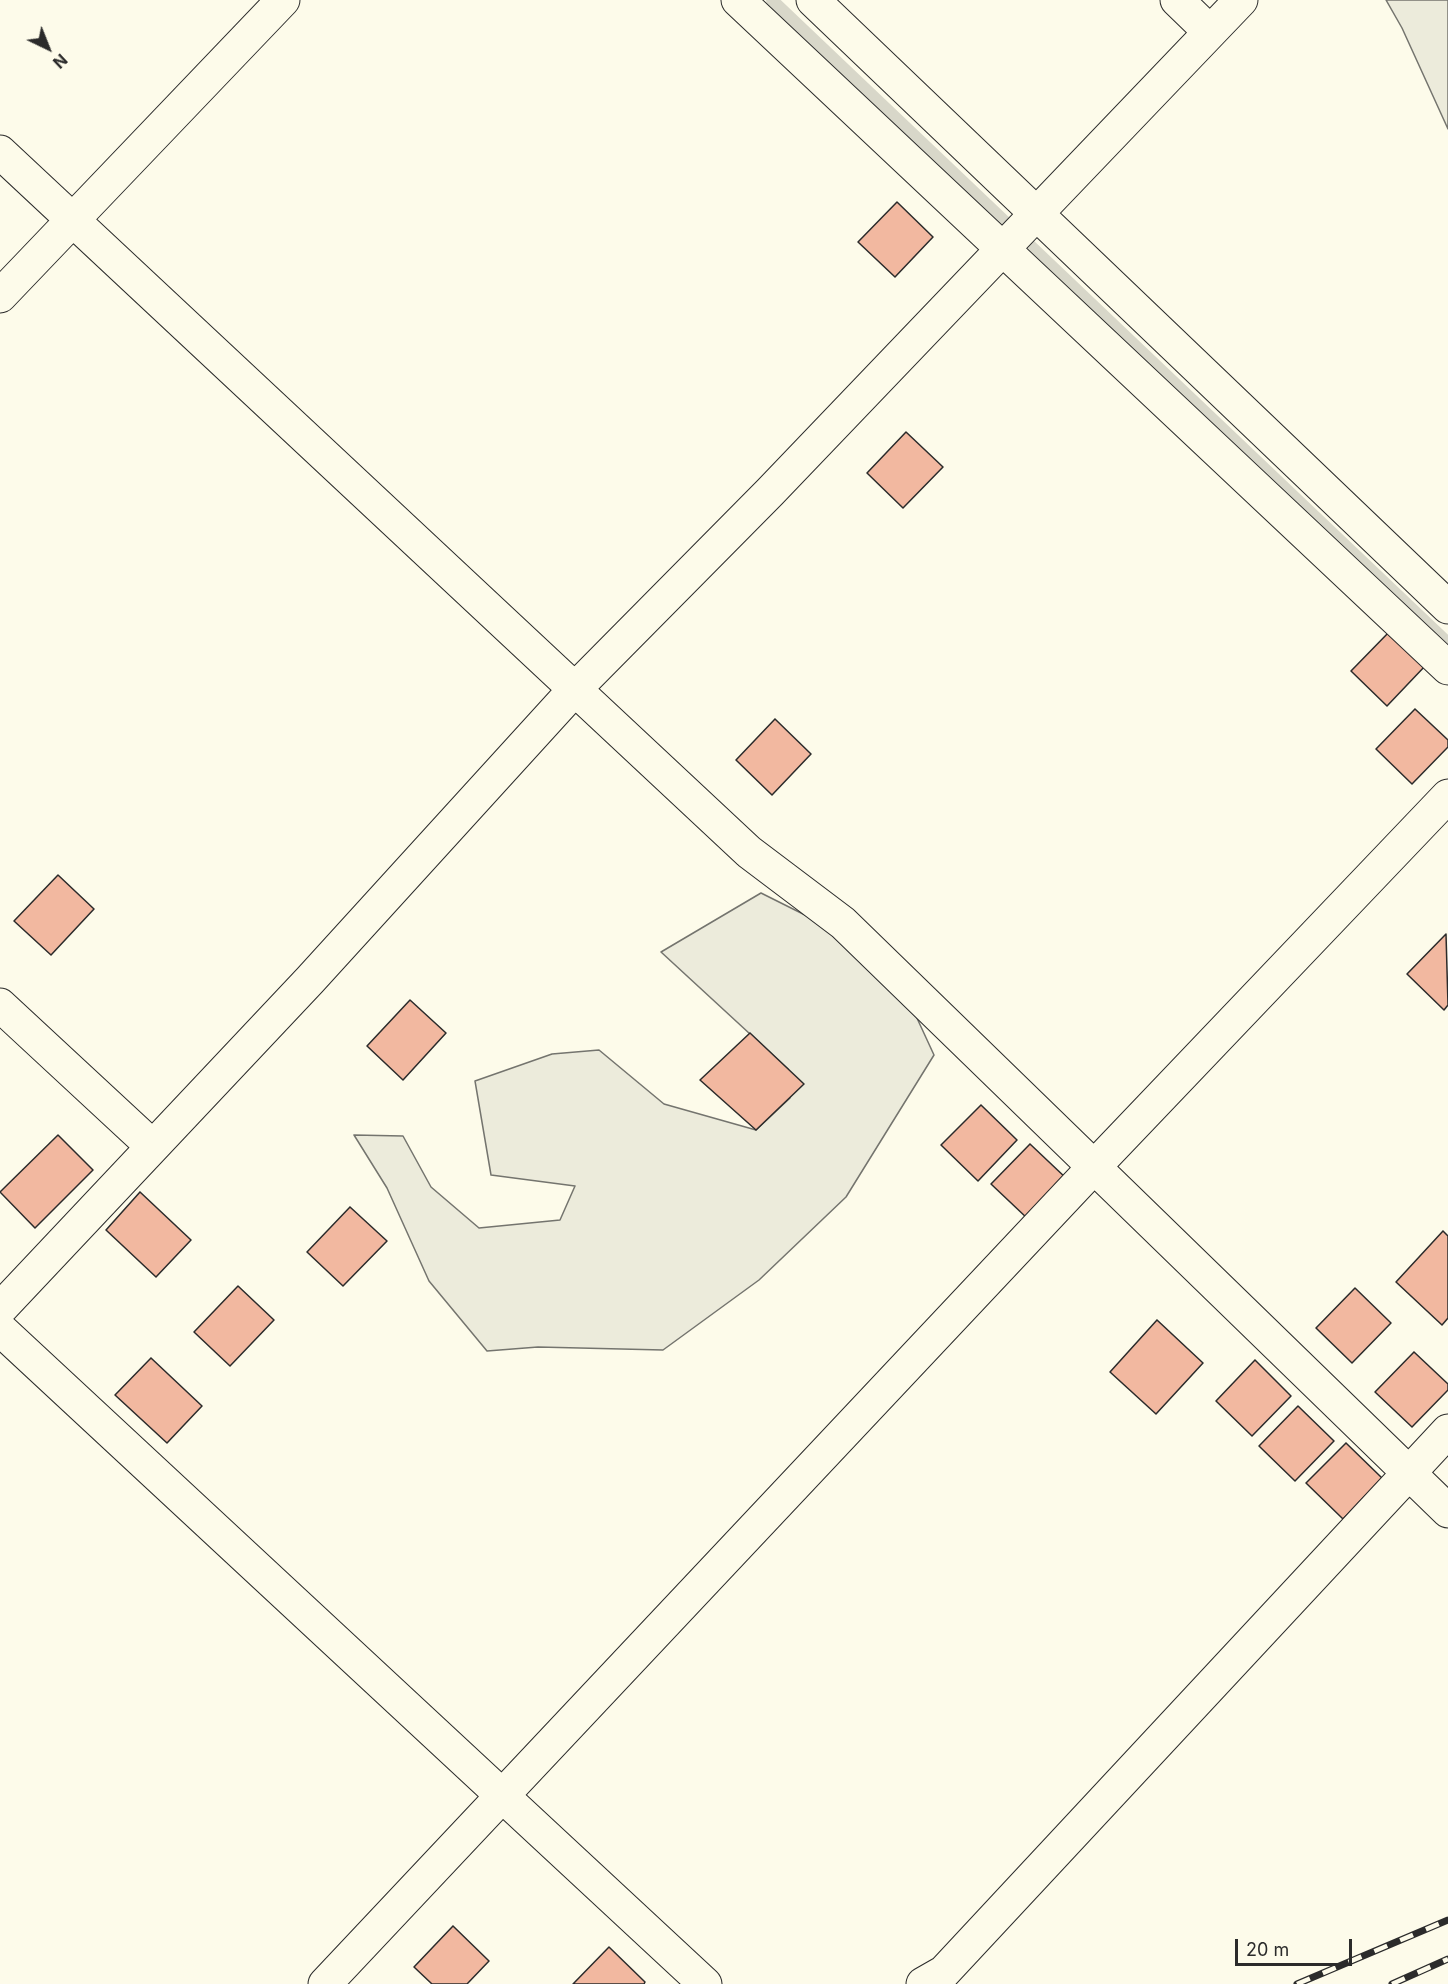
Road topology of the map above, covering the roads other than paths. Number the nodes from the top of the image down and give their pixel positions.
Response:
1 (283, 0) edge
2 (738, 0) edge
3 (813, 0) edge
4 (1177, 0) edge
5 (1241, 0) edge
6 (1210, 32) junction
7 (0, 152) edge
8 (1036, 212) junction
9 (72, 220) junction
10 (1000, 249) junction
11 (0, 296) edge
12 (1448, 607) edge
13 (1448, 668) edge
14 (576, 690) junction
15 (1448, 796) edge
16 (0, 1005) edge
17 (152, 1146) junction
18 (1094, 1167) junction
19 (0, 1309) edge
20 (0, 1329) edge
21 (1448, 1431) edge
22 (1408, 1472) junction
23 (1448, 1511) edge
24 (503, 1795) junction
25 (326, 1984) edge
26 (705, 1984) edge
27 (923, 1984) edge

1 - 9 street
2 - 10 street
3 - 8 street
4 - 6 street
5 - 6 street
6 - 8 street
7 - 9 street
8 - 10 street
8 - 12 street
9 - 11 street
9 - 14 street
10 - 13 street
10 - 14 street
14 - 17 street
14 - 18 street
15 - 18 street
16 - 17 street
17 - 19 street
18 - 22 street
18 - 24 street
20 - 24 street
21 - 22 street
22 - 23 street
22 - 27 street
24 - 25 street
24 - 26 street

